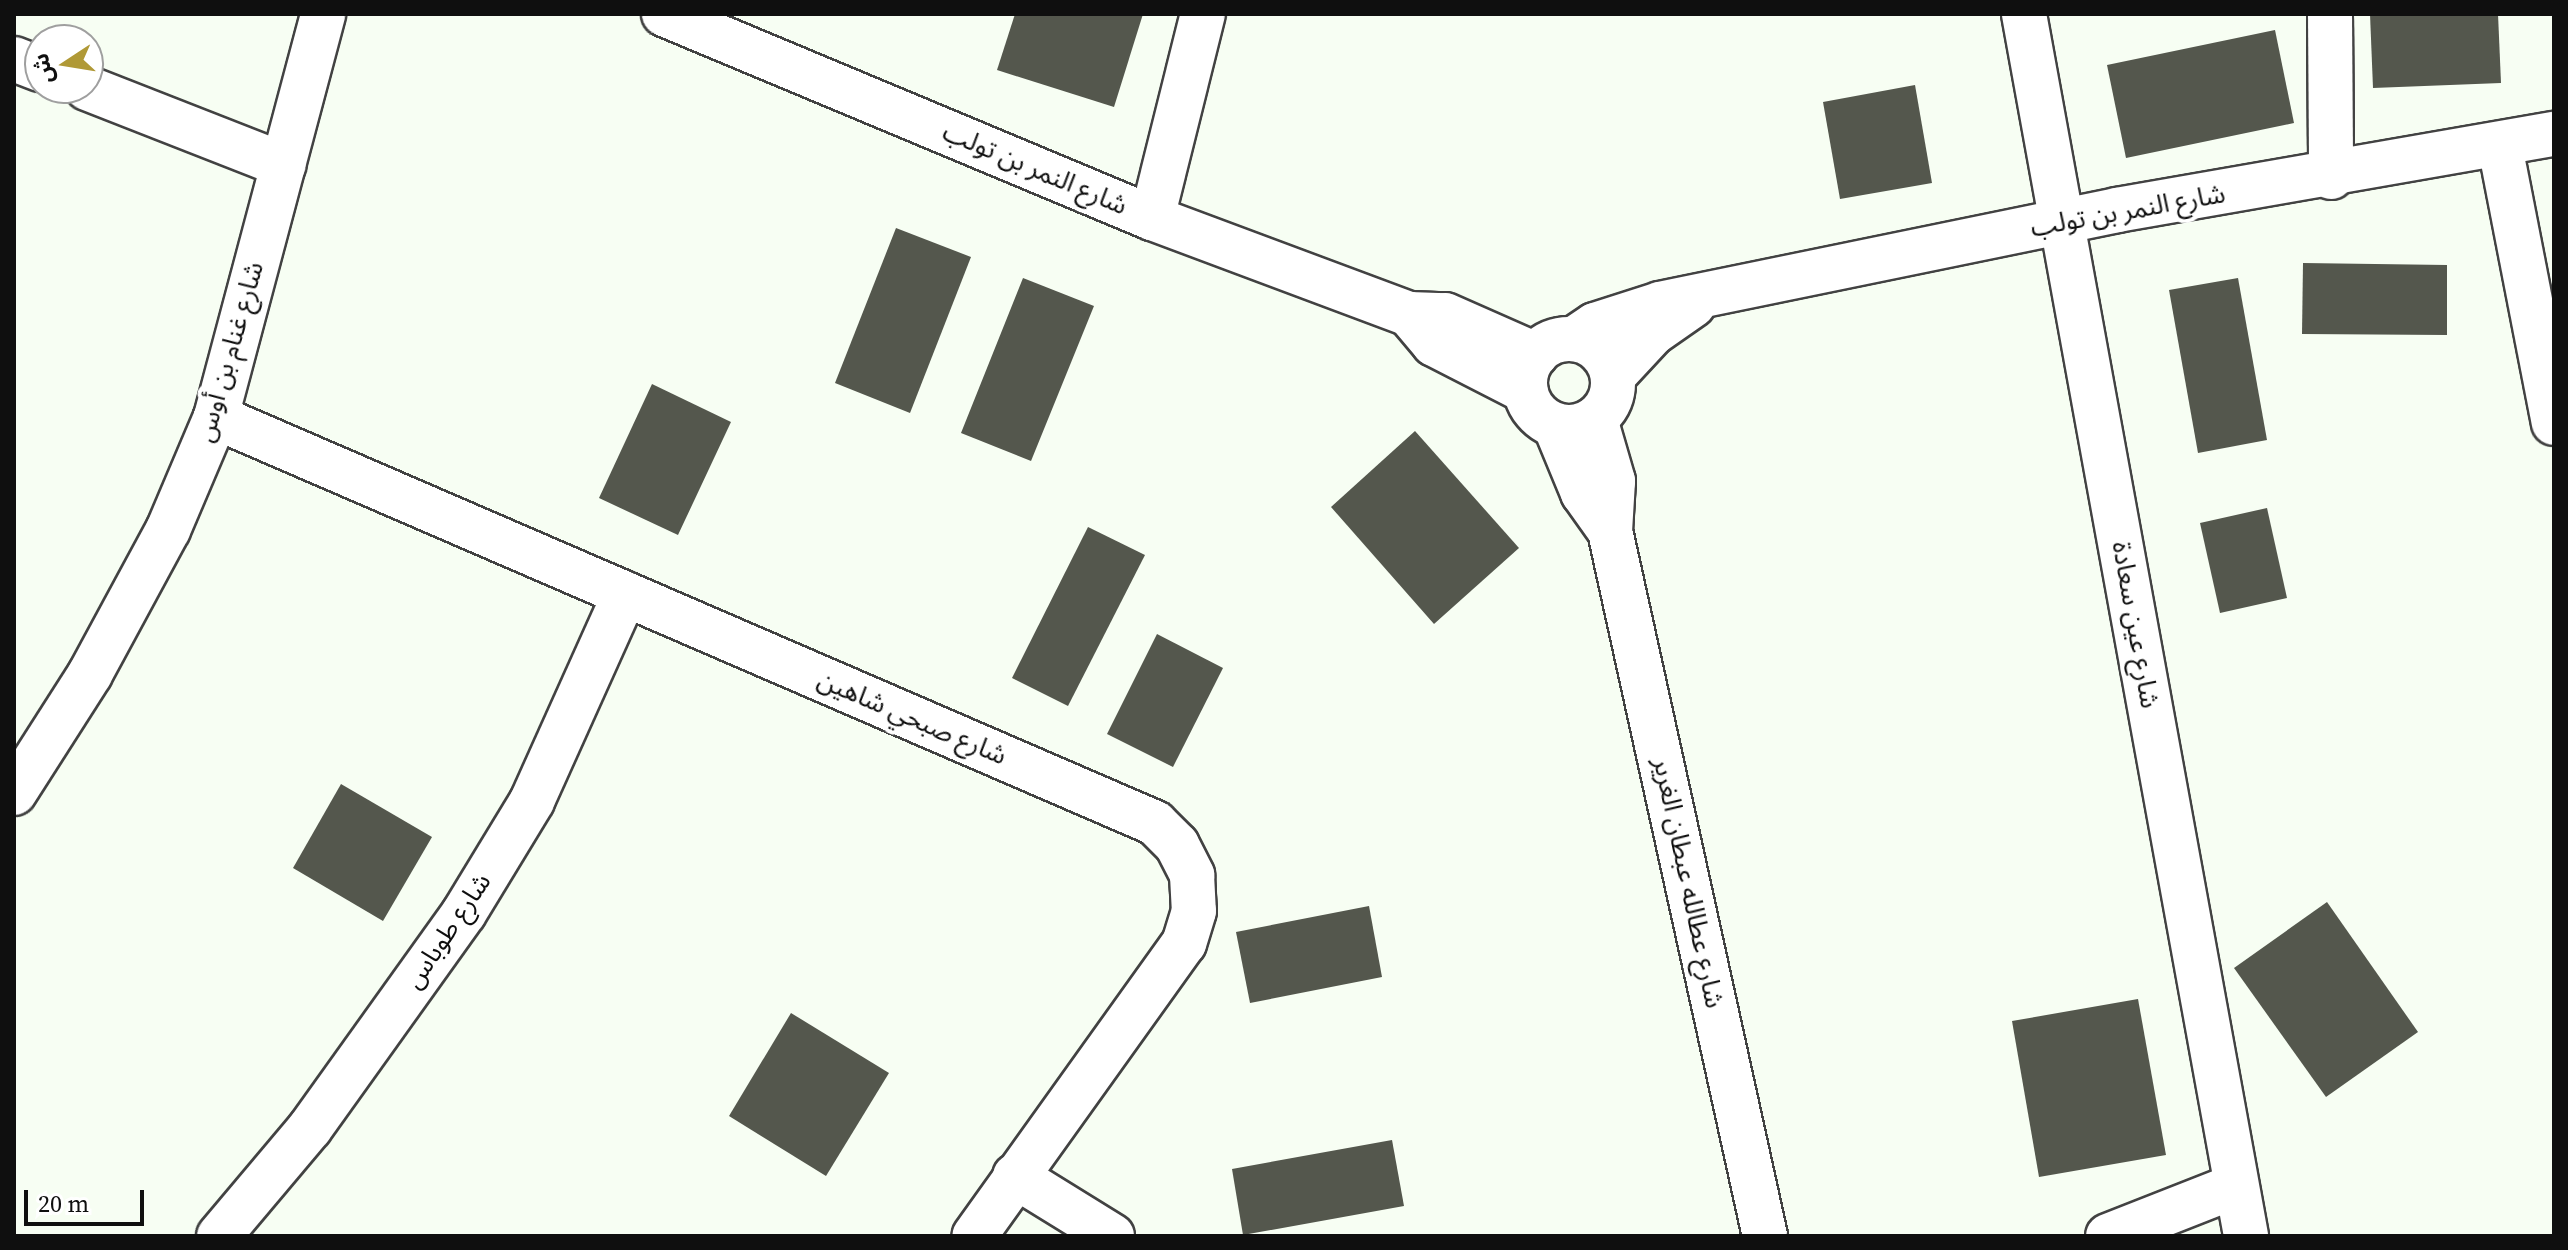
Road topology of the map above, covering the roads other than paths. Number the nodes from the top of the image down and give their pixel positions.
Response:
1 (323, 14) edge
2 (664, 14) edge
3 (1203, 14) edge
4 (2024, 14) edge
5 (2330, 14) edge
6 (736, 29) edge
7 (104, 95) edge
8 (2554, 134) edge
9 (2500, 146) junction
10 (283, 165) junction
11 (2331, 177) junction
12 (1152, 218) junction
13 (2064, 221) junction
14 (1704, 297) junction
15 (1546, 362) junction
16 (1613, 376) junction
17 (216, 417) junction
18 (1575, 422) junction
19 (2554, 423) edge
20 (625, 594) junction
21 (14, 793) edge
22 (1015, 1176) junction
23 (2235, 1186) junction
24 (219, 1236) edge
25 (974, 1236) edge
26 (1112, 1236) edge
27 (1765, 1236) edge
28 (2108, 1236) edge
29 (2246, 1236) edge

1 - 10 street, شارع غنام بن أوس
2 - 6 street, شارع النمر بن تولب
3 - 12 street
4 - 13 street, شارع عين سعادة
5 - 11 street
6 - 12 street, شارع النمر بن تولب
7 - 10 street
8 - 9 street, شارع النمر بن تولب
9 - 11 street, شارع النمر بن تولب
9 - 19 street
10 - 17 street, شارع غنام بن أوس
11 - 13 street, شارع النمر بن تولب
12 - 15 street, شارع النمر بن تولب
13 - 14 street, شارع النمر بن تولب
13 - 23 street, شارع عين سعادة
14 - 15 street, شارع النمر بن تولب
14 - 16 street, شارع النمر بن تولب
15 - 16 street
15 - 18 street
16 - 18 street
17 - 20 street, شارع صبحي شاهين
17 - 21 street, شارع غنام بن أوس
18 - 27 street, شارع عطالله عبطان الغرير
20 - 22 street, شارع صبحي شاهين
20 - 24 street, شارع طوباس
22 - 25 street, شارع صبحي شاهين
22 - 26 street
23 - 28 street
23 - 29 street, شارع عين سعادة

